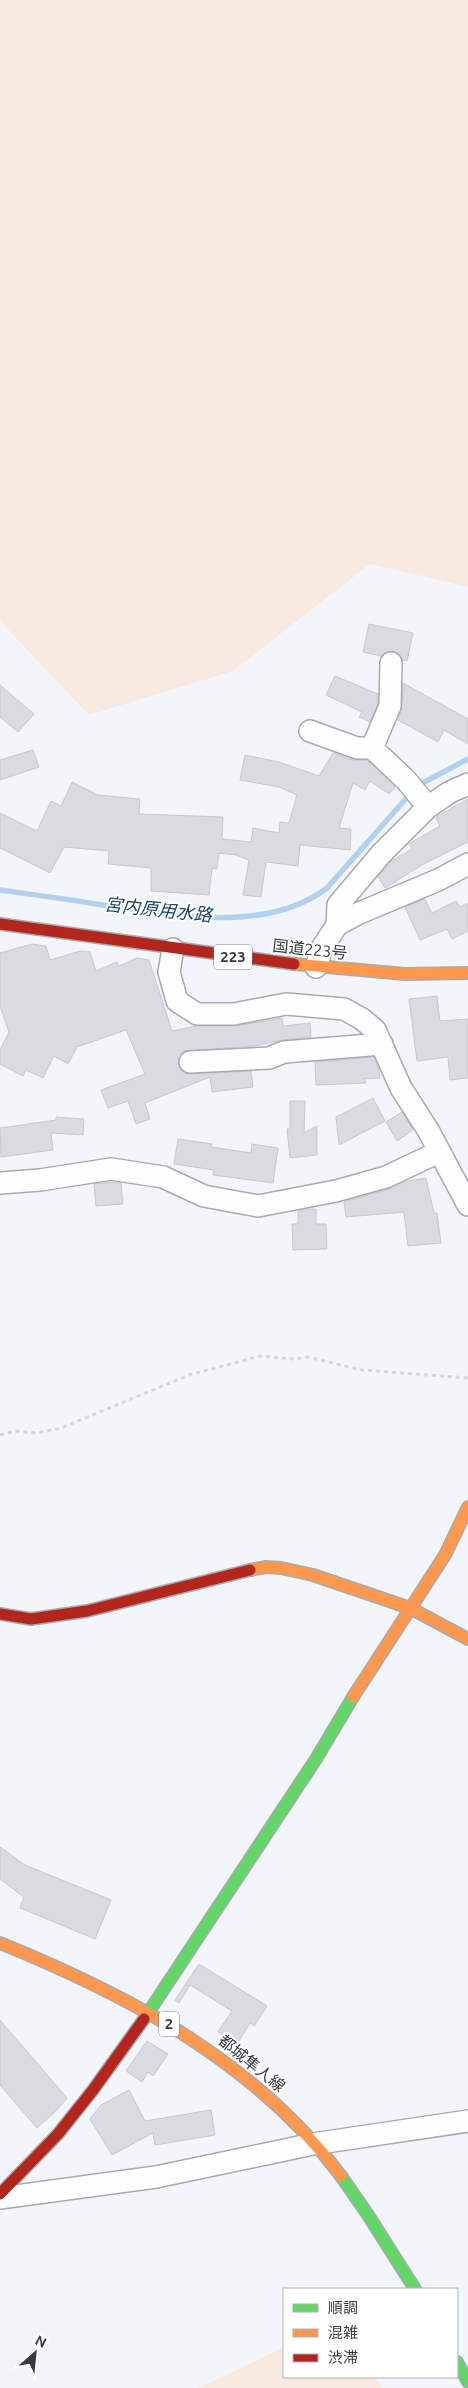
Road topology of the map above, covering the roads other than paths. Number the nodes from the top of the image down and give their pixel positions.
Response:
1 (391, 663) dead end
2 (310, 731) dead end
3 (372, 748) junction
4 (468, 784) edge
5 (426, 804) junction
6 (468, 864) edge
7 (0, 924) edge
8 (337, 925) junction
9 (172, 949) junction
10 (316, 967) junction
11 (468, 973) edge
12 (382, 1044) junction
13 (190, 1062) dead end
14 (439, 1152) junction
15 (0, 1184) edge
16 (468, 1205) edge
17 (468, 1507) edge
18 (410, 1608) junction
19 (0, 1614) edge
20 (468, 1639) edge
21 (0, 1943) edge
22 (149, 2012) junction
23 (468, 2122) edge
24 (317, 2148) junction
25 (0, 2194) edge
26 (0, 2198) edge
27 (414, 2288) edge
28 (458, 2364) edge
29 (468, 2382) edge

1 - 3 street
2 - 3 street
3 - 5 street
4 - 5 street
5 - 8 street
6 - 8 street
7 - 9 main road, 国道223号 / 223
8 - 10 street
9 - 10 main road, 国道223号 / 223
9 - 12 street
10 - 11 main road, 国道223号 / 223
12 - 13 street
12 - 14 street
14 - 15 street
14 - 16 street
17 - 18 main road
18 - 19 main road
18 - 20 main road
18 - 22 main road
21 - 22 main road, 都城隼人線 / 2
22 - 24 main road, 都城隼人線 / 2
22 - 25 main road
23 - 24 street
24 - 26 street
24 - 27 main road, 都城隼人線 / 2
28 - 29 main road

